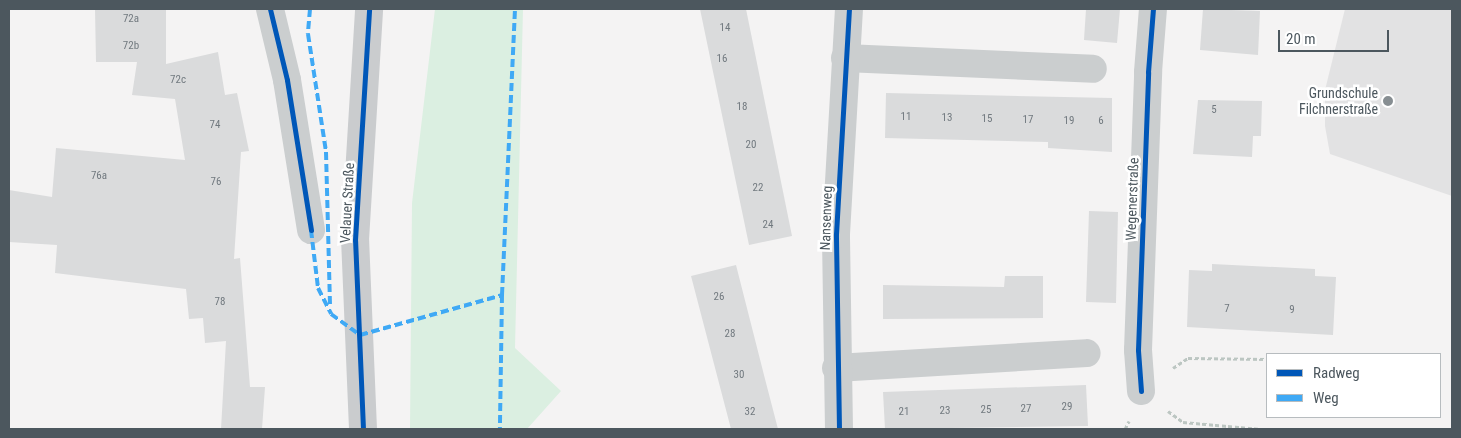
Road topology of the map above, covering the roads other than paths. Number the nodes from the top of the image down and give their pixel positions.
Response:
1 (270, 9) edge
2 (369, 9) edge
3 (849, 9) edge
4 (1154, 9) edge
5 (845, 58) junction
6 (1093, 69) dead end
7 (311, 230) dead end
8 (1087, 353) dead end
9 (836, 368) junction
10 (1141, 391) road end
11 (364, 429) edge
12 (839, 429) edge

1 - 7 street
2 - 11 main road, Velauer Straße
3 - 5 street, Nansenweg
4 - 10 street, Wegenerstraße
5 - 6 street
5 - 9 street, Nansenweg
8 - 9 street
9 - 12 street, Nansenweg

